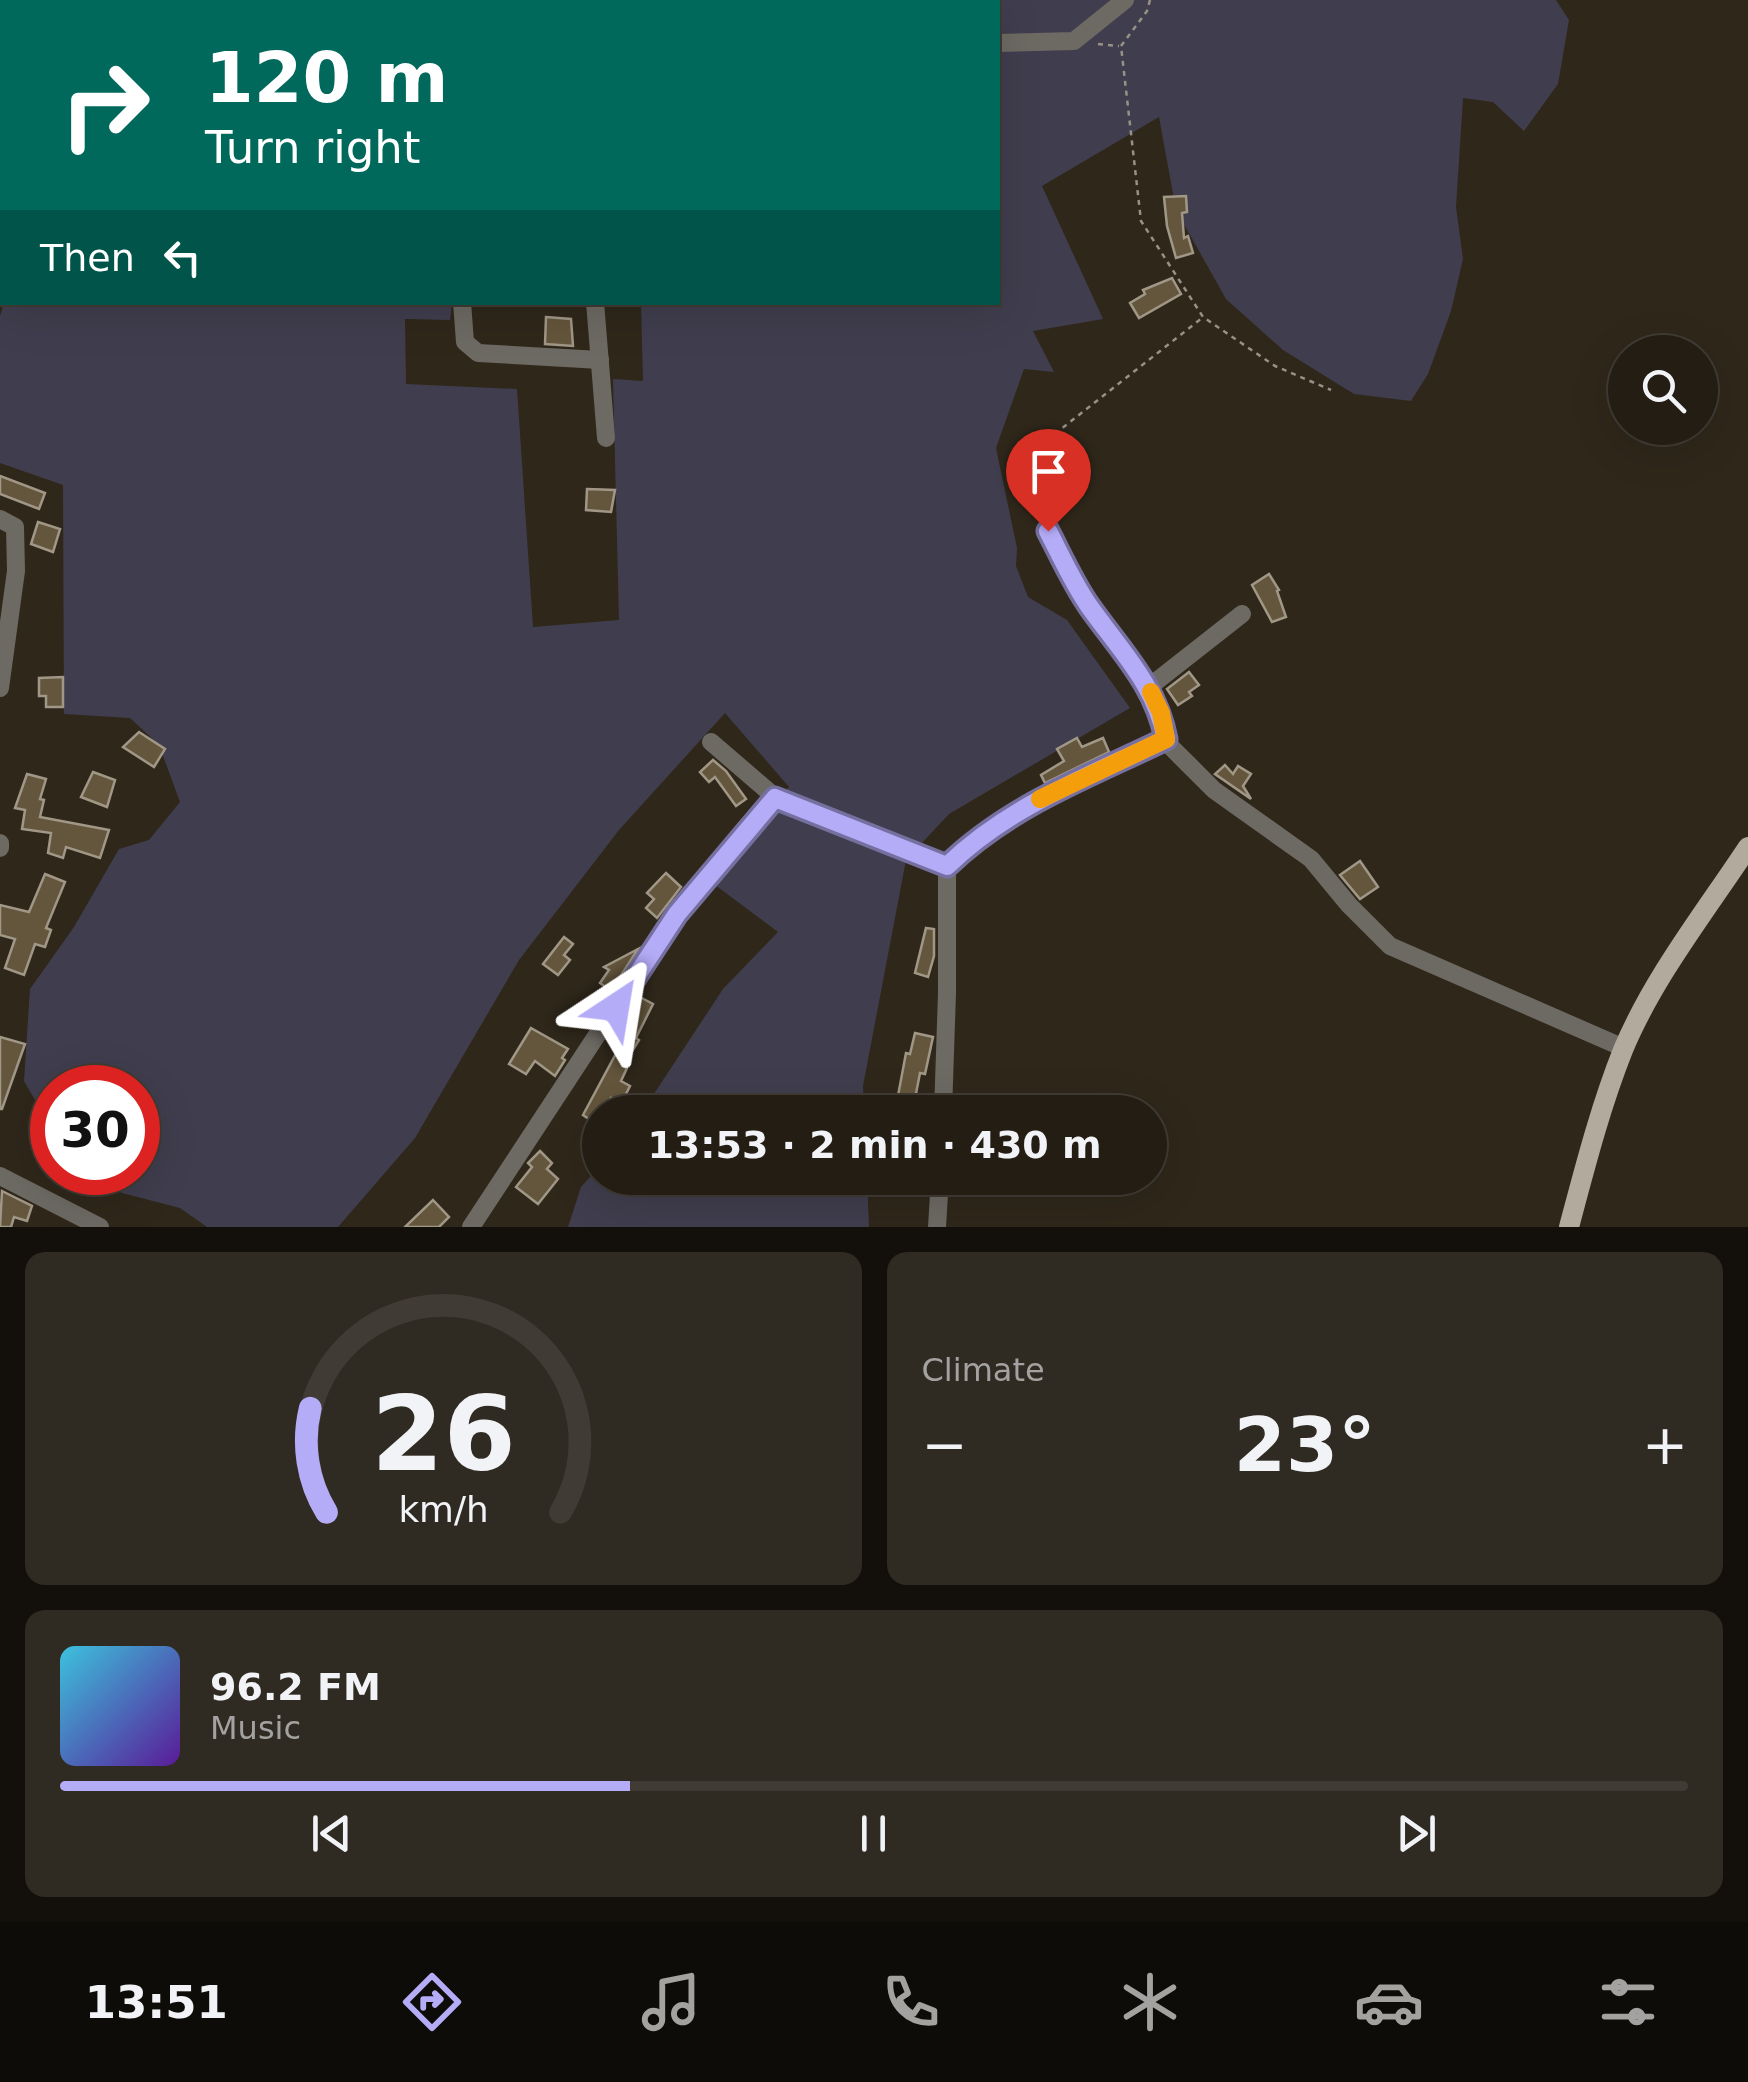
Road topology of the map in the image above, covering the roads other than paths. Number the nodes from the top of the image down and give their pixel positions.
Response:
1 (1125, 0) edge
2 (1000, 43) edge
3 (462, 305) edge
4 (595, 305) edge
5 (600, 360) junction
6 (606, 438) dead end
7 (7, 523) edge
8 (1048, 531) road end
9 (1242, 614) dead end
10 (1, 679) edge
11 (1149, 686) junction
12 (1166, 739) junction
13 (711, 742) dead end
14 (775, 798) junction
15 (1748, 847) edge
16 (947, 866) junction
17 (1624, 1048) junction
18 (943, 1095) edge
19 (0, 1176) edge
20 (939, 1195) edge
21 (100, 1227) edge
22 (471, 1227) edge
23 (937, 1227) edge
24 (1568, 1227) edge

1 - 2 street
3 - 5 street
4 - 5 street
5 - 6 street
7 - 10 street
8 - 11 street
9 - 11 street
11 - 12 street
12 - 16 street
12 - 17 street
13 - 14 street
14 - 16 street
14 - 22 street
15 - 17 main road
16 - 18 street
17 - 24 main road
19 - 21 street
20 - 23 street

